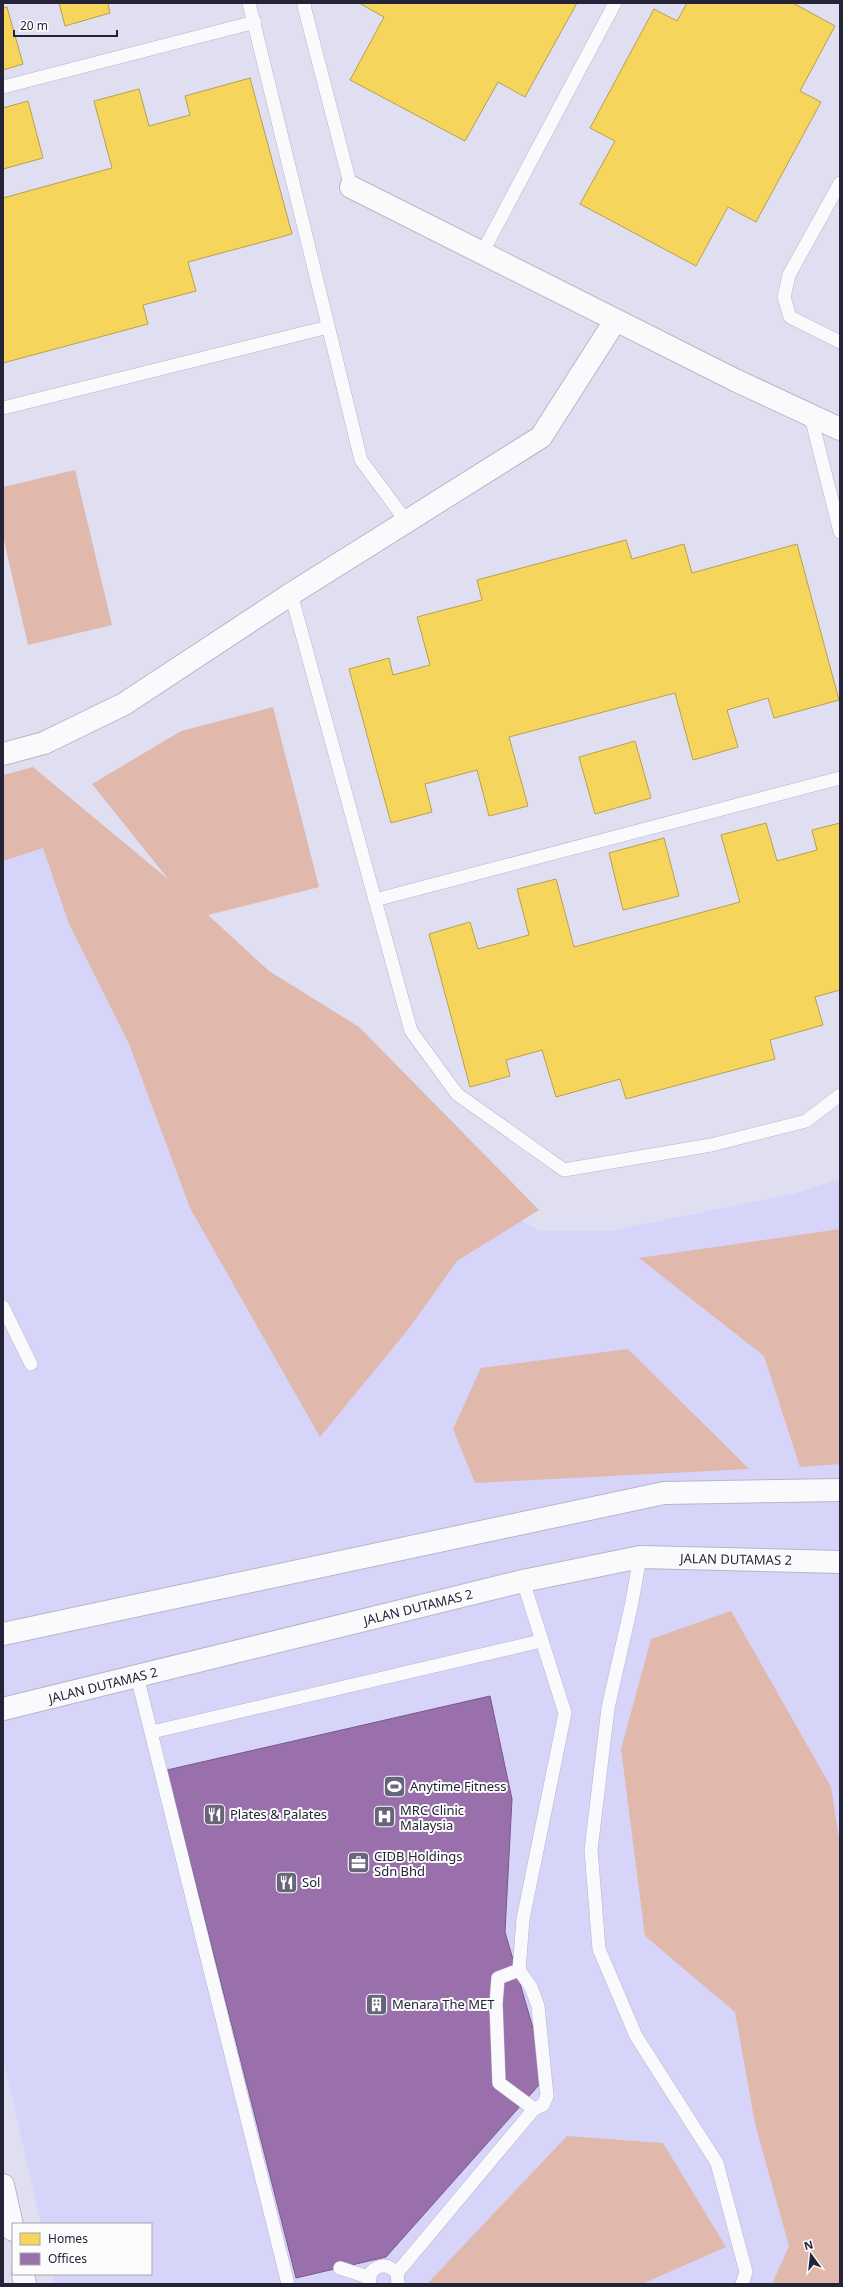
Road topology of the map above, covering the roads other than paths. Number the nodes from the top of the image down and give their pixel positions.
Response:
1 (249, 3) edge
2 (615, 3) edge
3 (304, 4) edge
4 (255, 22) junction
5 (3, 88) edge
6 (840, 183) edge
7 (351, 187) joint
8 (482, 253) junction
9 (615, 321) junction
10 (328, 327) junction
11 (840, 342) edge
12 (3, 408) edge
13 (811, 417) junction
14 (840, 429) edge
15 (406, 521) junction
16 (840, 532) edge
17 (291, 594) junction
18 (3, 754) edge
19 (840, 778) edge
20 (375, 900) junction
21 (840, 1095) edge
22 (3, 1307) edge
23 (31, 1364) dead end
24 (840, 1490) edge
25 (640, 1557) junction
26 (840, 1562) edge
27 (524, 1581) junction
28 (5, 1632) edge
29 (541, 1641) junction
30 (137, 1676) junction
31 (3, 1710) edge
32 (152, 1732) junction
33 (518, 1970) junction
34 (534, 2109) junction
35 (3, 2185) edge
36 (12, 2226) edge
37 (340, 2268) dead end
38 (398, 2278) edge
39 (368, 2280) edge
40 (288, 2284) edge
41 (742, 2284) edge

1 - 4 lane
2 - 8 lane
3 - 7 lane
4 - 5 lane
4 - 10 lane
6 - 11 lane
7 - 8 street
8 - 9 street
9 - 13 street
9 - 15 street
10 - 12 lane
10 - 15 lane
13 - 14 street
13 - 16 lane
15 - 17 street
17 - 18 street
17 - 20 lane
19 - 20 lane
20 - 21 lane
22 - 23 lane
24 - 28 street
25 - 26 street, JALAN DUTAMAS 2
25 - 27 street, JALAN DUTAMAS 2
25 - 41 lane
27 - 29 lane
27 - 30 street, JALAN DUTAMAS 2
29 - 32 lane
29 - 33 lane
30 - 31 street, JALAN DUTAMAS 2
30 - 32 lane
32 - 40 lane
33 - 34 lane
33 - 34 lane
34 - 38 lane
35 - 36 street
37 - 39 lane
38 - 39 lane

